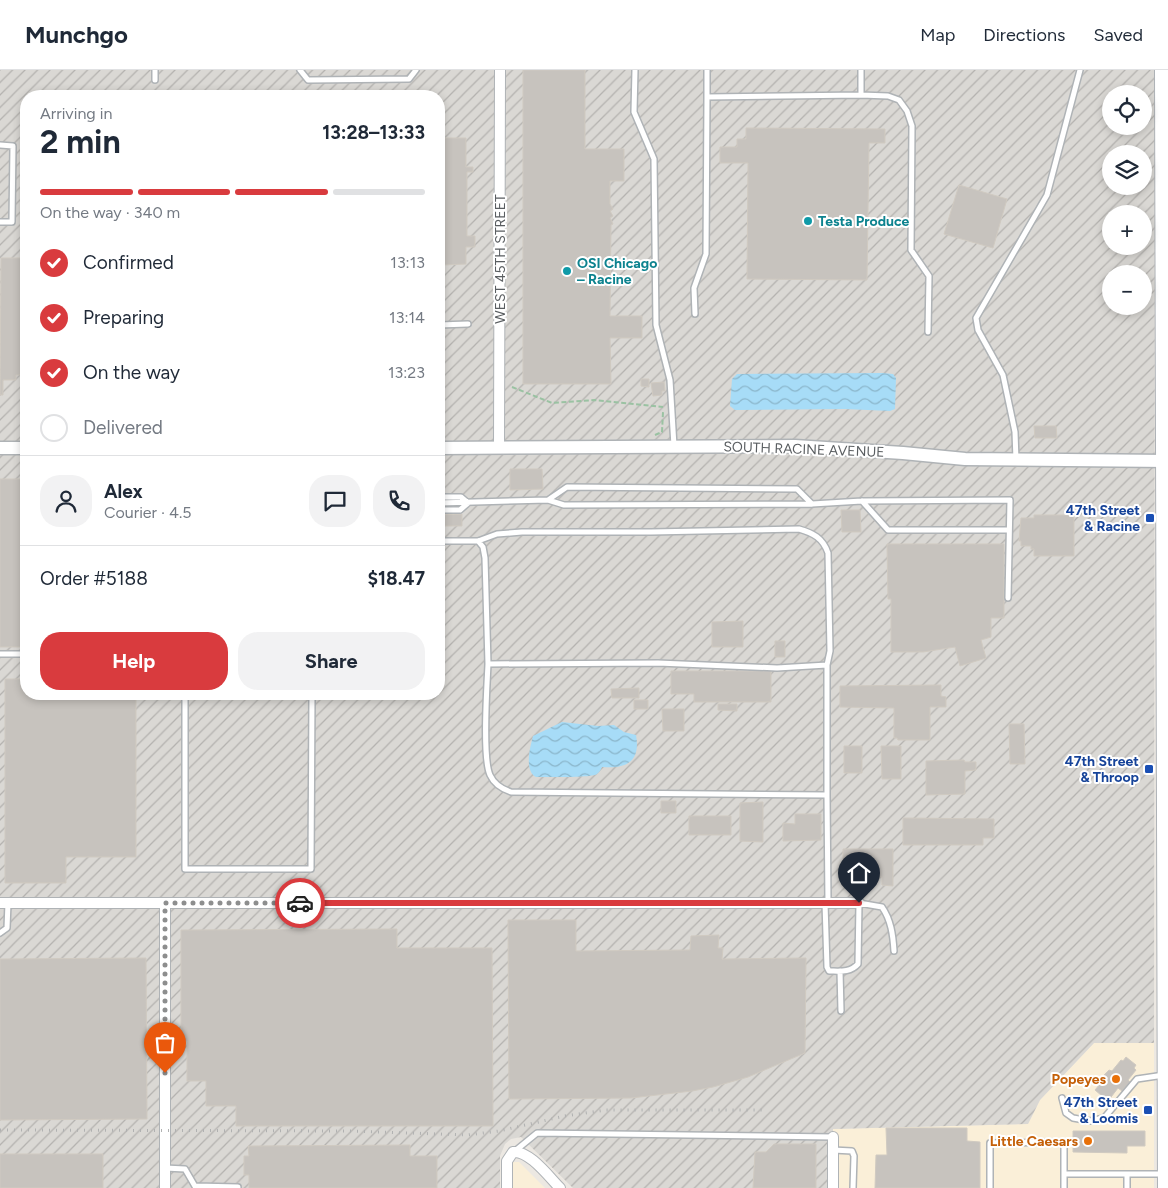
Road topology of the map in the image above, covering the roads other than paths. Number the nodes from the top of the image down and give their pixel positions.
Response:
1 (155, 70) edge
2 (300, 70) edge
3 (416, 70) edge
4 (500, 70) edge
5 (635, 70) edge
6 (707, 70) edge
7 (861, 70) edge
8 (1080, 70) edge
9 (1162, 70) edge
10 (155, 80) dead end
11 (861, 94) junction
12 (707, 97) junction
13 (1165, 126) edge
14 (0, 145) edge
15 (0, 222) edge
16 (1165, 286) edge
17 (695, 314) dead end
18 (468, 324) dead end
19 (445, 325) edge
20 (928, 332) dead end
21 (1165, 408) edge
22 (1165, 425) edge
23 (674, 447) junction
24 (0, 448) edge
25 (20, 448) edge
26 (445, 448) edge
27 (500, 448) junction
28 (1016, 460) junction
29 (1165, 461) edge
30 (445, 497) edge
31 (548, 500) junction
32 (862, 501) junction
33 (445, 503) edge
34 (468, 503) junction
35 (812, 504) junction
36 (445, 510) edge
37 (1009, 530) junction
38 (1166, 534) edge
39 (478, 541) junction
40 (445, 542) edge
41 (1008, 598) dead end
42 (1166, 628) edge
43 (0, 654) edge
44 (20, 654) edge
45 (488, 664) junction
46 (827, 665) junction
47 (186, 700) edge
48 (312, 700) edge
49 (1166, 793) edge
50 (827, 795) junction
51 (4, 903) edge
52 (165, 903) junction
53 (827, 903) junction
54 (859, 903) junction
55 (0, 932) edge
56 (894, 951) dead end
57 (1166, 960) edge
58 (840, 971) junction
59 (841, 1012) dead end
60 (1166, 1031) edge
61 (1164, 1075) junction
62 (1062, 1098) dead end
63 (1166, 1127) edge
64 (833, 1137) joint
65 (833, 1150) junction
66 (513, 1152) junction
67 (165, 1168) junction
68 (1064, 1174) junction
69 (1127, 1174) junction
70 (1165, 1181) edge
71 (196, 1187) edge
72 (238, 1187) edge
73 (165, 1188) edge
74 (506, 1188) edge
75 (560, 1188) edge
76 (833, 1188) edge
77 (853, 1188) edge
78 (990, 1188) edge
79 (1064, 1188) edge
80 (1127, 1188) edge

1 - 10 lane
2 - 3 lane
4 - 27 street, WEST 45TH STREET
5 - 23 lane
6 - 12 lane
7 - 11 lane
8 - 28 lane
9 - 13 main road
11 - 12 lane
11 - 20 lane
12 - 17 lane
13 - 16 main road
14 - 15 lane
16 - 21 main road
18 - 19 lane
21 - 22 main road
22 - 29 main road
23 - 27 street, SOUTH RACINE AVENUE
23 - 28 street, SOUTH RACINE AVENUE
24 - 25 street
26 - 27 street, SOUTH RACINE AVENUE
28 - 29 street, SOUTH RACINE AVENUE
29 - 38 main road
30 - 34 lane
31 - 34 lane
31 - 35 lane
31 - 35 lane
32 - 35 lane
32 - 37 lane
32 - 37 lane
33 - 34 lane
34 - 36 lane
37 - 41 lane
38 - 42 main road
39 - 40 lane
39 - 45 lane
39 - 46 lane
42 - 49 main road
43 - 44 lane
45 - 46 lane
45 - 50 lane
46 - 50 lane
47 - 48 lane
49 - 57 main road
50 - 53 lane
51 - 52 street
51 - 55 lane
52 - 53 street
52 - 67 street
53 - 54 street
53 - 58 lane
54 - 56 lane
54 - 58 lane
57 - 60 main road
58 - 59 lane
60 - 61 main road
61 - 62 lane
61 - 63 main road
63 - 70 main road
64 - 65 street
64 - 66 lane
65 - 76 street
65 - 77 lane
66 - 74 street
66 - 75 street
67 - 71 lane
67 - 73 street
68 - 69 lane
68 - 78 lane
68 - 79 lane
69 - 70 lane
69 - 80 lane
71 - 72 lane

